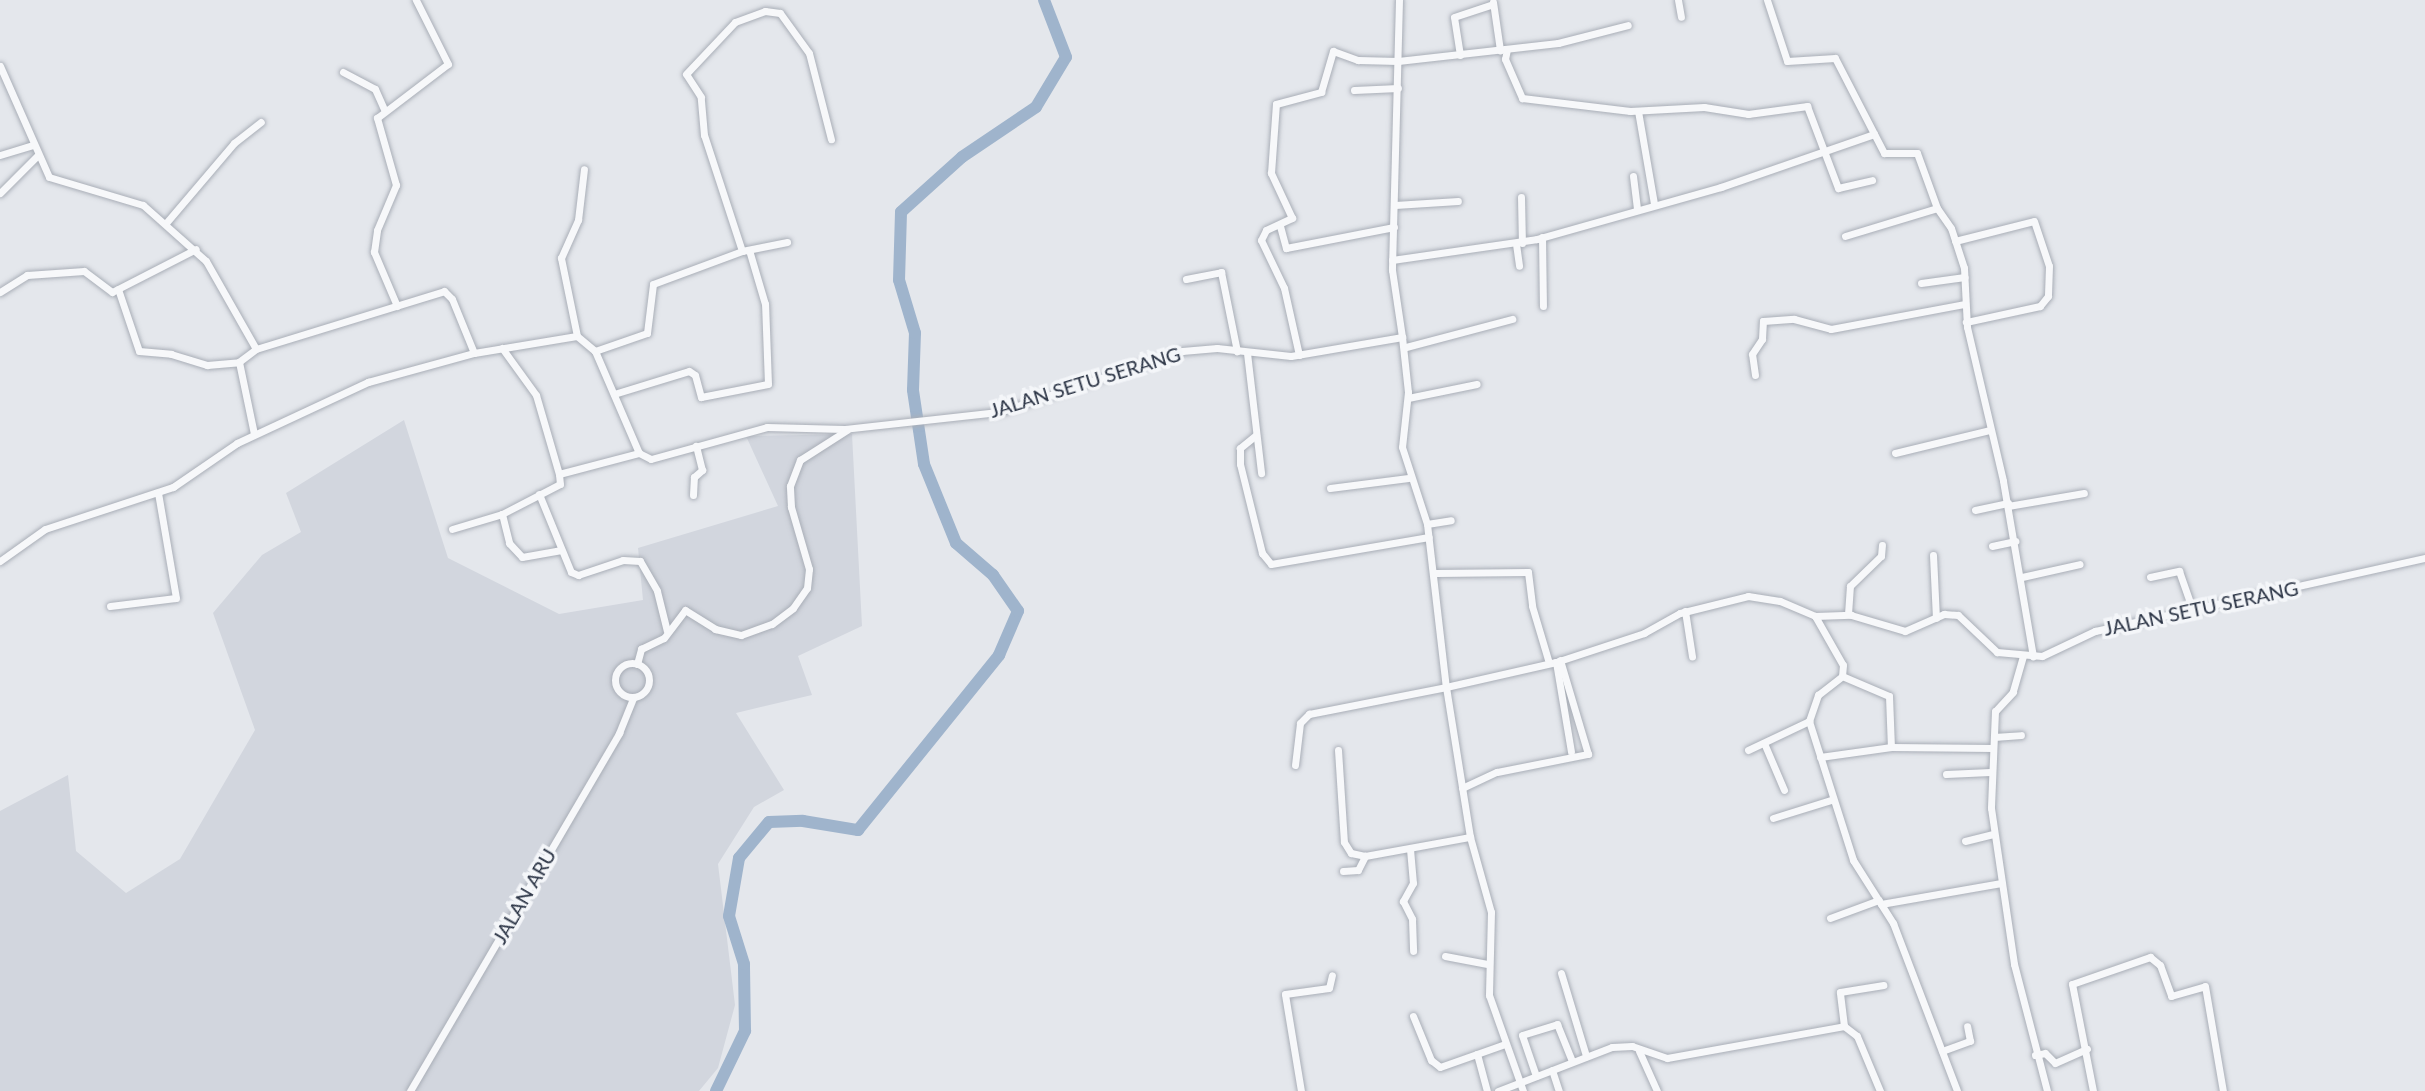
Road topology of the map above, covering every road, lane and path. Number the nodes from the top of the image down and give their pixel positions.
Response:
1 (416, 0) edge
2 (1399, 0) edge
3 (1678, 0) edge
4 (1767, 0) edge
5 (1493, 2) edge
6 (1681, 17) dead end
7 (1628, 25) dead end
8 (1504, 50) junction
9 (1460, 55) junction
10 (1398, 61) junction
11 (0, 66) edge
12 (343, 72) dead end
13 (3, 81) edge
14 (1398, 88) junction
15 (1354, 90) dead end
16 (385, 111) junction
17 (1638, 111) junction
18 (261, 122) dead end
19 (1874, 134) junction
20 (831, 139) dead end
21 (33, 145) junction
22 (1822, 152) junction
23 (0, 155) edge
24 (38, 155) junction
25 (584, 169) dead end
26 (1633, 176) dead end
27 (1872, 180) dead end
28 (0, 193) edge
29 (1521, 197) dead end
30 (1458, 201) dead end
31 (1654, 204) junction
32 (1395, 205) junction
33 (1637, 208) junction
34 (1937, 208) junction
35 (166, 223) junction
36 (1280, 226) junction
37 (1394, 227) junction
38 (1845, 236) dead end
39 (1542, 237) junction
40 (1955, 241) junction
41 (787, 242) dead end
42 (1519, 243) junction
43 (196, 249) junction
44 (745, 250) junction
45 (1392, 260) junction
46 (1519, 266) dead end
47 (1965, 277) junction
48 (1186, 279) dead end
49 (1921, 283) dead end
50 (118, 289) junction
51 (0, 292) edge
52 (1964, 304) junction
53 (397, 306) junction
54 (1543, 306) dead end
55 (1512, 319) dead end
56 (1966, 322) junction
57 (577, 336) junction
58 (1402, 337) junction
59 (1406, 347) junction
60 (502, 348) junction
61 (256, 349) junction
62 (595, 351) junction
63 (1237, 351) junction
64 (474, 353) junction
65 (1247, 353) junction
66 (1299, 355) junction
67 (239, 362) junction
68 (1755, 375) dead end
69 (1477, 384) dead end
70 (614, 394) junction
71 (1408, 398) junction
72 (848, 428) junction
73 (1990, 430) junction
74 (254, 434) junction
75 (1256, 435) junction
76 (696, 446) junction
77 (639, 453) junction
78 (1895, 453) dead end
79 (1261, 473) dead end
80 (559, 474) junction
81 (1408, 478) junction
82 (1330, 488) dead end
83 (158, 493) junction
84 (2084, 493) dead end
85 (539, 494) junction
86 (693, 495) dead end
87 (2008, 505) junction
88 (1975, 510) dead end
89 (502, 514) junction
90 (1451, 520) dead end
91 (1427, 524) junction
92 (452, 529) dead end
93 (1429, 537) junction
94 (2015, 541) junction
95 (1882, 545) dead end
96 (1992, 546) dead end
97 (561, 550) junction
98 (1933, 555) dead end
99 (2425, 558) edge
100 (0, 561) edge
101 (2080, 564) dead end
102 (1436, 573) junction
103 (2022, 577) junction
104 (2150, 577) dead end
105 (110, 606) dead end
106 (1685, 611) junction
107 (2193, 611) junction
108 (1848, 614) junction
109 (1815, 616) junction
110 (1936, 618) junction
111 (667, 631) junction
112 (1692, 656) dead end
113 (2023, 656) junction
114 (2033, 656) junction
115 (1555, 662) junction
116 (637, 664) junction
117 (1842, 676) junction
118 (1446, 687) junction
119 (633, 698) junction
120 (1809, 721) junction
121 (2021, 735) dead end
122 (1994, 737) junction
123 (1764, 743) junction
124 (1891, 747) junction
125 (1993, 748) junction
126 (1338, 750) dead end
127 (1748, 750) dead end
128 (1571, 752) dead end
129 (1820, 757) junction
130 (1295, 765) dead end
131 (1990, 772) junction
132 (1946, 774) dead end
133 (1462, 788) junction
134 (1784, 790) dead end
135 (1831, 800) junction
136 (1773, 818) dead end
137 (1993, 834) junction
138 (1470, 837) junction
139 (1965, 841) dead end
140 (1410, 849) junction
141 (1365, 856) junction
142 (1343, 871) dead end
143 (2001, 883) junction
144 (1880, 902) junction
145 (1830, 918) dead end
146 (1413, 951) dead end
147 (1445, 956) dead end
148 (1487, 964) junction
149 (1561, 973) dead end
150 (1332, 975) dead end
151 (1883, 985) dead end
152 (1413, 1016) dead end
153 (1844, 1026) junction
154 (1967, 1026) dead end
155 (1505, 1044) junction
156 (1638, 1049) junction
157 (2087, 1049) junction
158 (1942, 1051) junction
159 (1477, 1054) junction
160 (2035, 1055) junction
161 (1586, 1056) junction
162 (1572, 1061) junction
163 (1552, 1070) junction
164 (1536, 1076) junction
165 (1520, 1082) junction
166 (410, 1091) edge
167 (1301, 1091) edge
168 (1487, 1091) edge
169 (1498, 1091) edge
170 (1523, 1091) edge
171 (1559, 1091) edge
172 (1657, 1091) edge
173 (1880, 1091) edge
174 (1957, 1091) edge
175 (2047, 1091) edge
176 (2093, 1091) edge
177 (2223, 1091) edge

1 - 16 street
2 - 10 street
3 - 6 street
4 - 19 street
5 - 8 street
5 - 9 street
7 - 8 street
8 - 9 street
8 - 17 street
9 - 10 street
10 - 14 street
10 - 36 street
11 - 13 street
12 - 16 street
13 - 21 street
14 - 15 street
14 - 32 street
16 - 53 street
17 - 22 street
17 - 31 street
18 - 35 street
19 - 22 street
19 - 34 street
20 - 44 street
21 - 23 street
21 - 24 street
22 - 27 street
22 - 31 street
24 - 28 street
24 - 35 street
25 - 57 street
26 - 33 street
29 - 42 street
30 - 32 street
31 - 33 street
32 - 37 street
33 - 39 street
34 - 38 street
34 - 40 street
35 - 43 street
36 - 37 street
36 - 66 street
37 - 45 street
39 - 42 street
39 - 54 street
40 - 47 street
40 - 56 street
41 - 44 street
42 - 45 street
42 - 46 street
43 - 50 street
43 - 61 street
44 - 62 street
44 - 70 street
45 - 58 street
47 - 49 street
47 - 52 street
48 - 63 street
50 - 51 street
50 - 67 street
52 - 56 street
52 - 68 street
53 - 61 street
53 - 64 street
55 - 59 street
56 - 73 street
57 - 60 street
57 - 62 street
58 - 59 street
58 - 66 street, JALAN SETU SERANG
59 - 71 street
60 - 64 street
60 - 80 street
61 - 67 street
62 - 70 street
63 - 65 street, JALAN SETU SERANG
63 - 72 street, JALAN SETU SERANG
64 - 74 street
65 - 66 street, JALAN SETU SERANG
65 - 75 street
67 - 74 street
69 - 71 street
70 - 77 street
71 - 81 street
72 - 76 street, JALAN SETU SERANG
72 - 111 street
73 - 78 street
73 - 87 street
74 - 83 street
75 - 79 street
75 - 93 street
76 - 77 street, JALAN SETU SERANG
76 - 86 street
77 - 80 street, JALAN SETU SERANG
80 - 85 street
81 - 82 street
81 - 91 street
83 - 100 street
83 - 105 street
84 - 87 street
85 - 89 street
85 - 97 street
87 - 88 street
87 - 94 street
89 - 92 street
89 - 97 street
90 - 91 street
91 - 93 street
93 - 102 street
94 - 96 street
94 - 103 street
95 - 108 street
97 - 111 street
98 - 110 street
99 - 107 street, JALAN SETU SERANG
101 - 103 street
102 - 115 street
102 - 118 street
103 - 114 street
104 - 107 street
106 - 109 street
106 - 112 street
106 - 115 street
107 - 114 street, JALAN SETU SERANG
108 - 109 street
108 - 110 street
109 - 117 street
110 - 113 street, JALAN SETU SERANG
111 - 116 street
113 - 114 street, JALAN SETU SERANG
113 - 122 street
115 - 118 street
115 - 128 street
115 - 133 street
116 - 119 street
116 - 119 street
117 - 120 street
117 - 124 street
118 - 130 street
118 - 133 street
119 - 166 street, JALAN ARU
120 - 123 street
120 - 129 street
121 - 122 street
122 - 125 street
123 - 127 street
123 - 134 street
124 - 125 street
124 - 129 street
125 - 131 street
126 - 141 street
129 - 135 street
131 - 132 street
131 - 137 street
133 - 138 street
135 - 136 street
135 - 144 street
137 - 139 street
137 - 143 street
138 - 140 street
138 - 148 street
140 - 141 street
140 - 146 street
141 - 142 street
143 - 144 street
143 - 160 street
144 - 145 street
144 - 158 street
147 - 148 street
148 - 155 street
149 - 161 street
150 - 167 street
151 - 153 street
152 - 159 street
153 - 156 street
153 - 173 street
154 - 158 street
155 - 159 street
155 - 165 street
156 - 161 street
156 - 172 street
157 - 160 street
157 - 176 street
157 - 177 street
158 - 174 street
159 - 168 street
160 - 175 street
161 - 162 street
162 - 163 street
162 - 164 street
163 - 164 street
163 - 171 street
164 - 165 street
165 - 169 street
165 - 170 street

